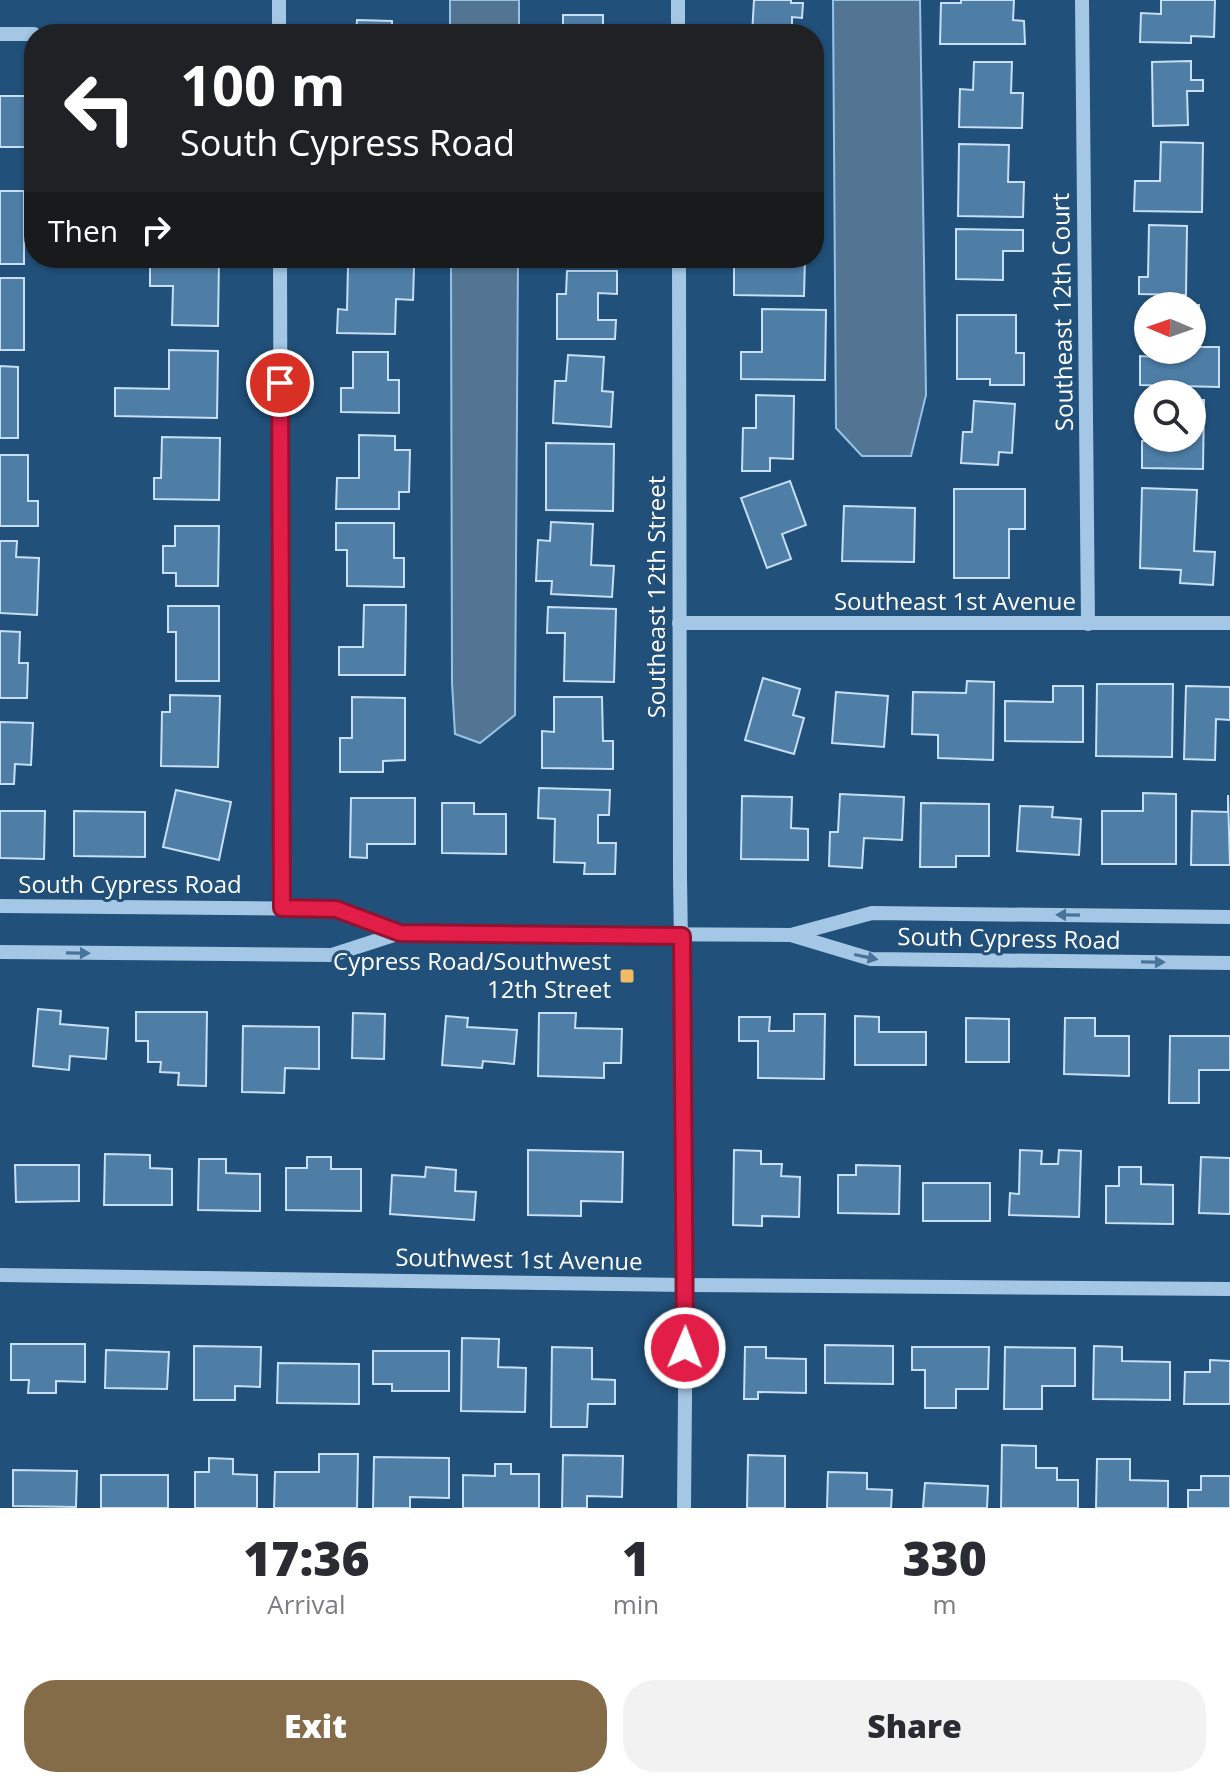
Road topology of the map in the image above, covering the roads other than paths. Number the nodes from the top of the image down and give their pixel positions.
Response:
1 (279, 0) edge
2 (678, 0) edge
3 (1082, 0) edge
4 (279, 24) edge
5 (678, 24) edge
6 (0, 34) edge
7 (24, 34) edge
8 (280, 268) edge
9 (679, 268) edge
10 (679, 623) junction
11 (1230, 623) edge
12 (1088, 624) junction
13 (0, 906) edge
14 (282, 908) junction
15 (1230, 917) edge
16 (400, 933) junction
17 (791, 935) junction
18 (682, 936) junction
19 (0, 952) edge
20 (1230, 963) edge
21 (0, 1275) edge
22 (686, 1285) junction
23 (1230, 1289) edge
24 (684, 1508) edge

1 - 4 street
2 - 5 street
3 - 12 street, Southeast 12th Court
6 - 7 street
8 - 14 street
9 - 10 street, Southeast 12th Street
10 - 12 street, Southeast 1st Avenue
10 - 18 street, Southeast 12th Street
11 - 12 street, Southeast 1st Avenue
13 - 14 street, South Cypress Road
14 - 16 street, South Cypress Road
15 -> 17 street, South Cypress Road
16 - 18 street, South Cypress Road
19 -> 16 street, South Cypress Road
17 - 18 street, South Cypress Road
17 -> 20 street, South Cypress Road
18 - 22 street, Southeast 12th Street
21 - 22 street, Southwest 1st Avenue
22 - 23 street, Southwest 1st Avenue
22 - 24 street, Southeast 12th Street

